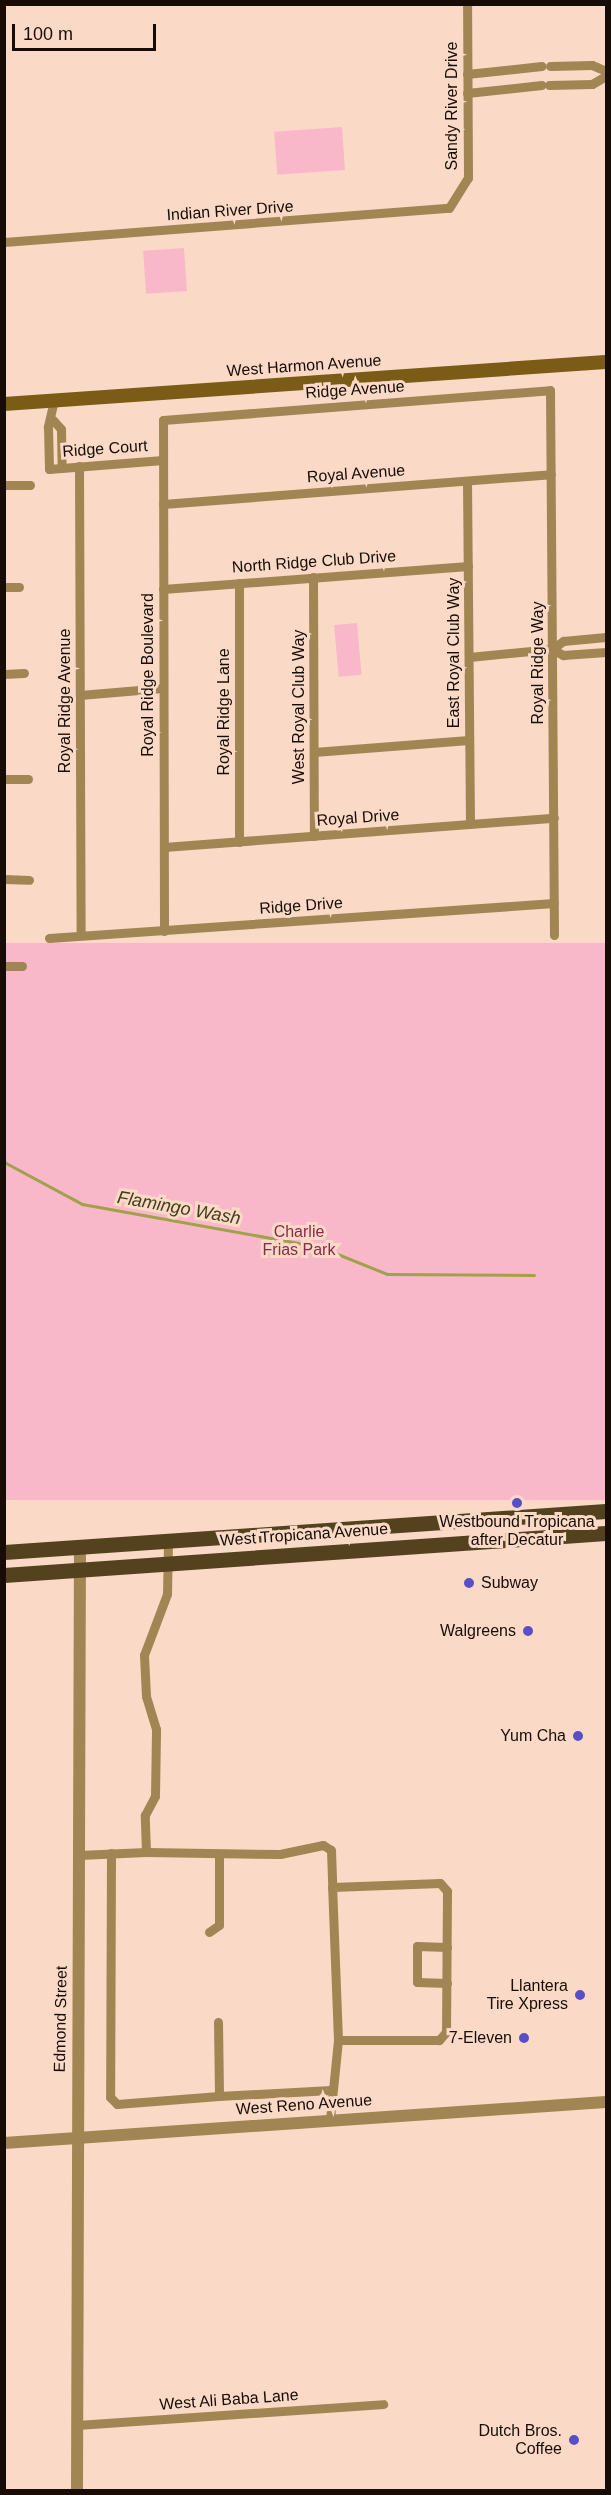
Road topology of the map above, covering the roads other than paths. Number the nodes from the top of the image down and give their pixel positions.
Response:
1 (467, 4) edge
2 (606, 71) edge
3 (467, 74) junction
4 (606, 76) edge
5 (467, 93) junction
6 (455, 204) joint
7 (4, 242) edge
8 (606, 362) edge
9 (550, 390) joint
10 (54, 400) junction
11 (4, 404) edge
12 (53, 420) junction
13 (162, 420) joint
14 (163, 460) junction
15 (79, 466) junction
16 (62, 468) junction
17 (551, 474) junction
18 (467, 481) junction
19 (4, 485) edge
20 (30, 485) dead end
21 (163, 504) junction
22 (468, 566) junction
23 (313, 577) junction
24 (238, 583) junction
25 (4, 587) edge
26 (19, 587) dead end
27 (163, 589) junction
28 (606, 637) edge
29 (552, 649) junction
30 (606, 652) edge
31 (469, 657) junction
32 (4, 674) edge
33 (24, 674) dead end
34 (163, 688) junction
35 (80, 694) junction
36 (469, 740) junction
37 (314, 752) junction
38 (4, 779) edge
39 (28, 779) dead end
40 (554, 818) junction
41 (470, 824) junction
42 (314, 836) junction
43 (239, 842) junction
44 (164, 847) junction
45 (4, 879) edge
46 (29, 880) dead end
47 (554, 903) junction
48 (164, 931) junction
49 (81, 935) junction
50 (554, 935) dead end
51 (49, 938) dead end
52 (4, 966) edge
53 (22, 966) dead end
54 (606, 1511) edge
55 (305, 1531) junction
56 (606, 1533) edge
57 (168, 1541) junction
58 (80, 1547) junction
59 (4, 1552) edge
60 (306, 1552) junction
61 (168, 1564) junction
62 (80, 1569) junction
63 (4, 1575) edge
64 (146, 1852) junction
65 (111, 1853) junction
66 (79, 1854) junction
67 (219, 1854) junction
68 (332, 1887) junction
69 (209, 1932) dead end
70 (447, 1947) junction
71 (447, 1983) junction
72 (218, 2022) dead end
73 (338, 2040) junction
74 (330, 2090) junction
75 (219, 2096) junction
76 (606, 2102) edge
77 (330, 2120) junction
78 (76, 2138) junction
79 (4, 2143) edge
80 (383, 2404) dead end
81 (77, 2425) junction
82 (77, 2490) edge

1 - 3 street, Sandy River Drive
2 - 3 street
3 - 5 street, Sandy River Drive
4 - 5 street
5 - 6 street, Sandy River Drive
6 - 7 street, Indian River Drive
8 - 10 main road, West Harmon Avenue
9 - 13 street, Ridge Avenue
9 - 17 street, Royal Ridge Way
10 - 11 main road, West Harmon Avenue
10 - 12 street
12 - 16 street
12 - 16 street, Ridge Court
13 - 14 street, Royal Ridge Boulevard
14 - 15 street, Ridge Court
14 - 21 street, Royal Ridge Boulevard
15 - 16 street, Ridge Court
15 - 35 street, Royal Ridge Avenue
17 - 18 street, Royal Avenue
17 - 29 street, Royal Ridge Way
18 - 21 street, Royal Avenue
18 - 22 street, East Royal Club Way
19 - 20 street
21 - 27 street, Royal Ridge Boulevard
22 - 23 street, North Ridge Club Drive
22 - 31 street, East Royal Club Way
23 - 24 street, North Ridge Club Drive
23 - 37 street, West Royal Club Way
24 - 27 street, North Ridge Club Drive
24 - 43 street, Royal Ridge Lane
25 - 26 street
27 - 34 street, Royal Ridge Boulevard
28 - 29 street
29 - 30 street
29 - 31 street
29 - 40 street, Royal Ridge Way
31 - 36 street, East Royal Club Way
32 - 33 street
34 - 35 street
34 - 44 street, Royal Ridge Boulevard
35 - 49 street, Royal Ridge Avenue
36 - 37 street
36 - 41 street, East Royal Club Way
37 - 42 street, West Royal Club Way
38 - 39 street
40 - 41 street, Royal Drive
40 - 47 street, Royal Ridge Way
41 - 42 street, Royal Drive
42 - 43 street, Royal Drive
43 - 44 street, Royal Drive
44 - 48 street, Royal Ridge Boulevard
45 - 46 street
47 - 48 street, Ridge Drive
47 - 50 street, Royal Ridge Way
48 - 49 street, Ridge Drive
49 - 51 street, Ridge Drive
52 - 53 street
54 - 55 main road, West Tropicana Avenue
55 - 57 main road, West Tropicana Avenue
55 - 60 main road
56 - 60 main road, West Tropicana Avenue
57 - 58 main road, West Tropicana Avenue
57 - 61 street
58 - 59 main road, West Tropicana Avenue
58 - 62 street, Edmond Street
60 - 61 main road, West Tropicana Avenue
61 - 62 main road, West Tropicana Avenue
61 - 64 street
62 - 63 main road, West Tropicana Avenue
62 - 66 street, Edmond Street
64 - 65 street
64 - 67 street
65 - 66 street
65 - 75 street
66 - 78 street, Edmond Street
67 - 68 street
67 - 69 street
68 - 70 street
68 - 73 street
70 - 71 street
70 - 71 street
71 - 73 street
72 - 75 street
73 - 74 street
74 - 75 street
74 - 77 street
76 - 77 street, West Reno Avenue
77 - 78 street, West Reno Avenue
78 - 79 street, West Reno Avenue
78 - 81 street, Edmond Street
80 - 81 street, West Ali Baba Lane
81 - 82 street, Edmond Street

